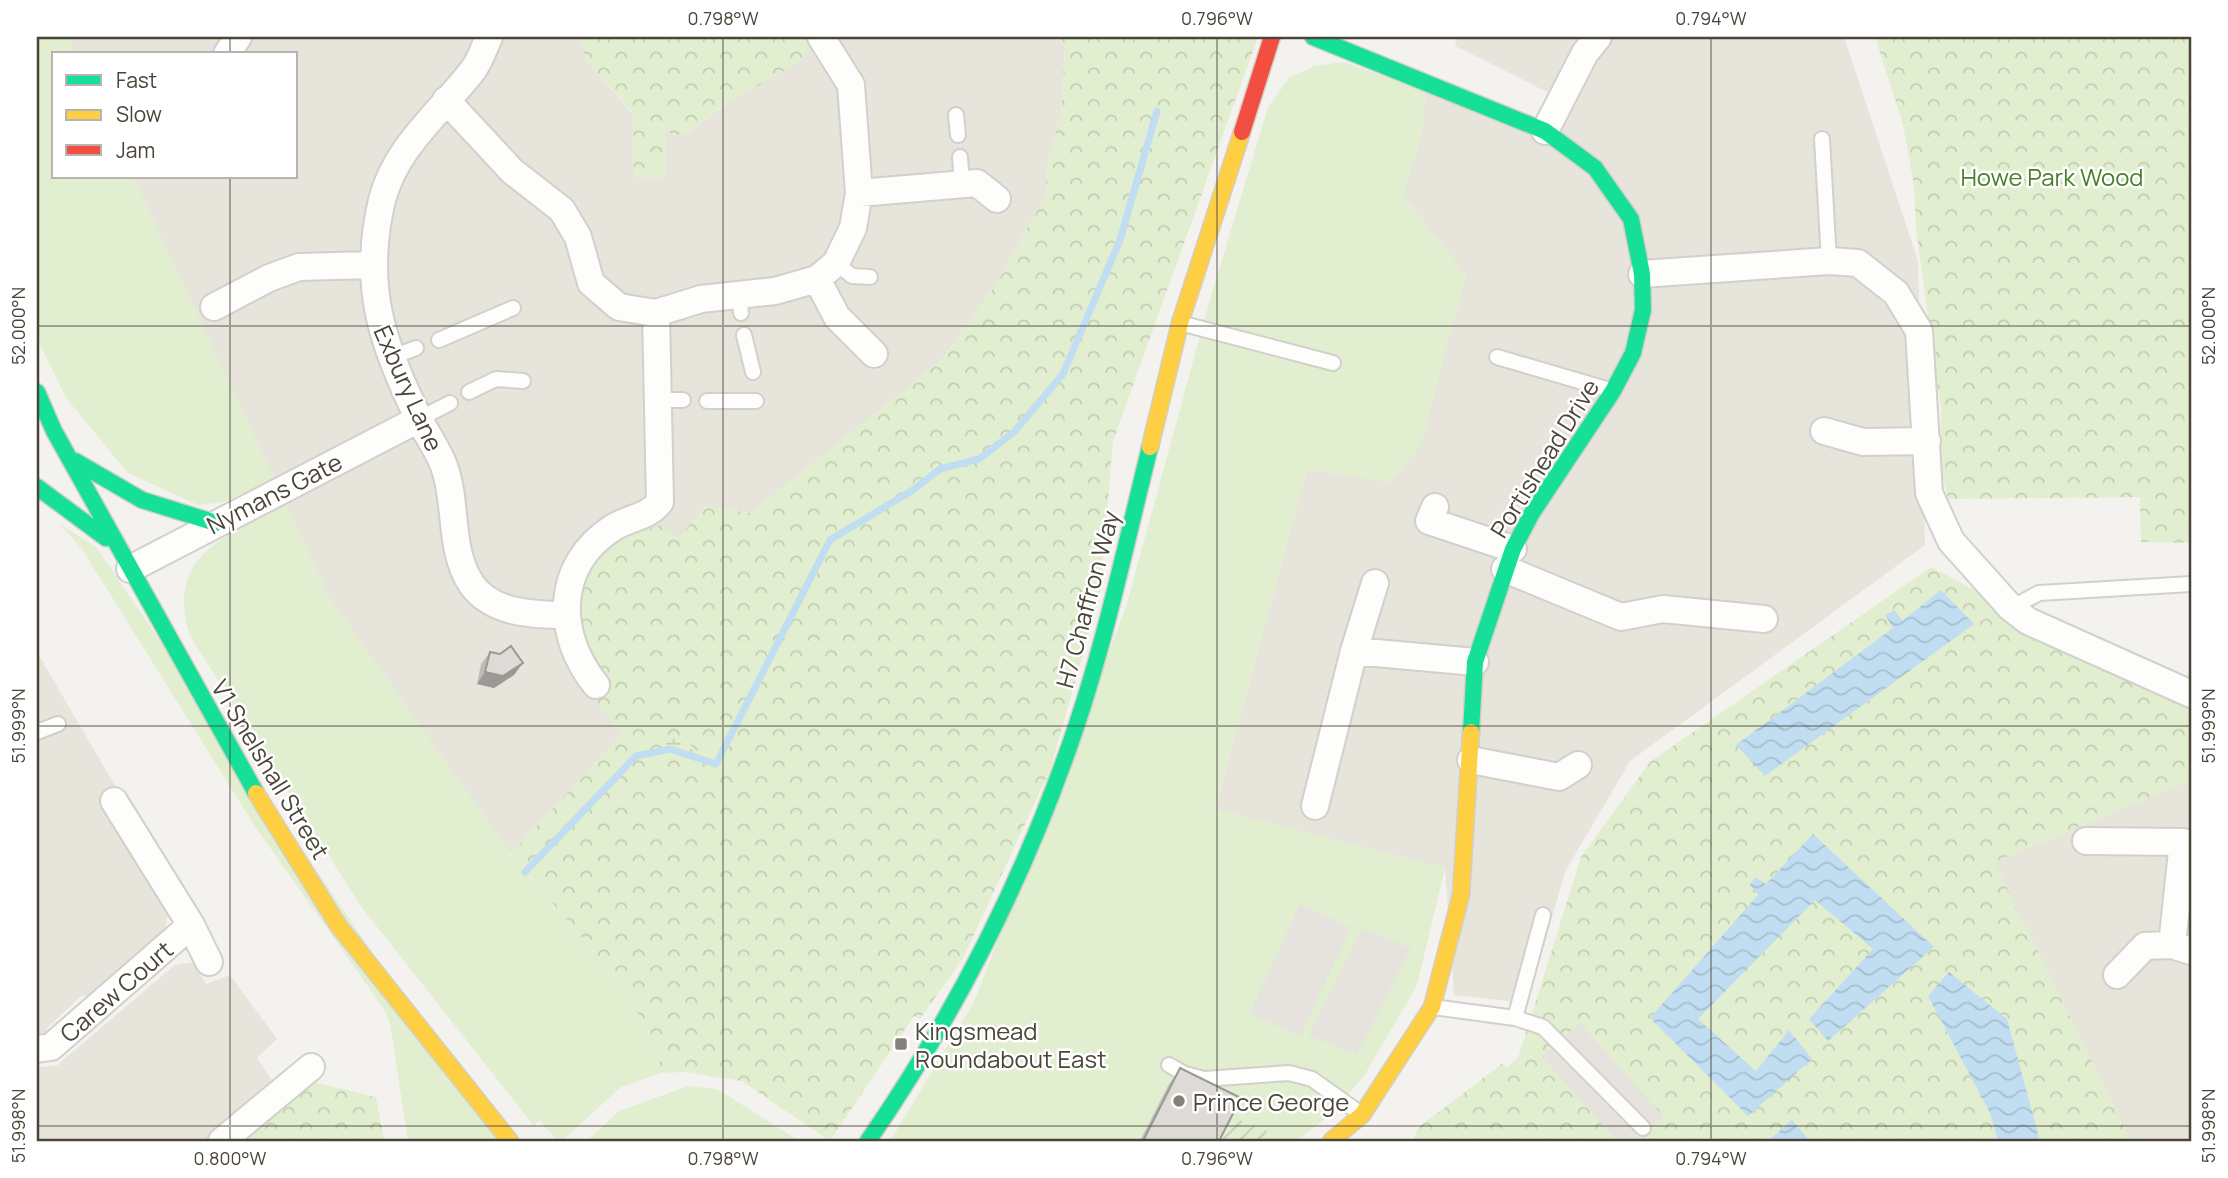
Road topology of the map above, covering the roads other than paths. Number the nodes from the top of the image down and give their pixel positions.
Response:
1 (489, 37) edge
2 (821, 37) edge
3 (1272, 37) edge
4 (1313, 37) edge
5 (1363, 37) edge
6 (1598, 37) edge
7 (1374, 59) junction
8 (446, 100) junction
9 (957, 115) dead end
10 (1545, 131) junction
11 (958, 135) dead end
12 (1822, 138) dead end
13 (960, 157) dead end
14 (962, 185) junction
15 (859, 193) junction
16 (997, 199) dead end
17 (1829, 261) junction
18 (372, 265) junction
19 (826, 271) junction
20 (1642, 274) junction
21 (870, 276) dead end
22 (214, 307) dead end
23 (513, 308) dead end
24 (656, 313) junction
25 (1180, 323) junction
26 (744, 335) dead end
27 (439, 340) dead end
28 (416, 348) dead end
29 (874, 354) dead end
30 (1497, 356) dead end
31 (390, 358) junction
32 (1333, 363) dead end
33 (752, 372) dead end
34 (523, 380) dead end
35 (1613, 391) junction
36 (37, 392) edge
37 (469, 392) dead end
38 (656, 400) junction
39 (683, 400) dead end
40 (707, 401) dead end
41 (756, 401) dead end
42 (450, 402) dead end
43 (419, 419) junction
44 (1823, 428) dead end
45 (46, 435) edge
46 (1927, 441) junction
47 (68, 456) junction
48 (37, 487) edge
49 (1435, 506) dead end
50 (216, 523) junction
51 (125, 559) junction
52 (1509, 559) junction
53 (1375, 583) dead end
54 (2191, 583) edge
55 (2011, 608) junction
56 (564, 615) junction
57 (1764, 619) dead end
58 (1354, 650) junction
59 (1475, 662) junction
60 (596, 685) dead end
61 (2191, 694) edge
62 (58, 724) dead end
63 (37, 732) edge
64 (1471, 760) junction
65 (1578, 765) dead end
66 (114, 801) dead end
67 (1315, 806) dead end
68 (2086, 841) dead end
69 (1543, 915) dead end
70 (191, 925) junction
71 (2182, 948) edge
72 (209, 962) dead end
73 (2117, 975) dead end
74 (1432, 1007) junction
75 (1516, 1018) junction
76 (37, 1049) edge
77 (1169, 1065) dead end
78 (311, 1067) dead end
79 (1362, 1115) junction
80 (1643, 1128) dead end
81 (222, 1141) edge
82 (510, 1141) edge
83 (868, 1141) edge
84 (1331, 1141) edge

1 - 8 street, Exbury Lane
2 - 15 street
3 - 25 street, H7 Chaffron Way
4 - 7 street, Portishead Drive
5 - 7 street
6 - 10 street
7 - 10 street, Portishead Drive
8 - 18 street, Exbury Lane
8 - 24 street
9 - 11 lane
10 - 20 street, Portishead Drive
12 - 17 lane
13 - 14 lane
14 - 15 street
14 - 16 street
15 - 19 street
17 - 20 street
17 - 46 street
18 - 22 street
18 - 31 street, Exbury Lane
19 - 21 lane
19 - 24 street
19 - 29 street
20 - 35 street, Portishead Drive
23 - 27 lane
24 - 38 street
25 - 32 lane
25 - 83 street, H7 Chaffron Way
26 - 33 lane
28 - 31 lane
30 - 35 lane
31 - 43 street, Exbury Lane
34 - 37 lane
35 - 52 street, Portishead Drive
36 - 45 street, V1 Snelshall Street
38 - 39 lane
38 - 56 street
40 - 41 lane
42 - 43 lane
43 - 50 street, Nymans Gate
43 - 56 street, Exbury Lane
44 - 46 street
45 - 47 street, V1 Snelshall Street
46 - 55 street
47 - 50 street
47 - 51 street, V1 Snelshall Street
48 - 51 street
49 - 52 street
50 - 51 street, Nymans Gate
51 - 82 street, V1 Snelshall Street
52 - 57 street
52 - 59 street, Portishead Drive
53 - 58 street
54 - 55 lane
55 - 61 street
56 - 60 street
58 - 59 street
58 - 67 street
59 - 64 street, Portishead Drive
62 - 63 lane
64 - 65 street
64 - 74 street, Portishead Drive
66 - 70 street, Carew Court
68 - 71 street
69 - 75 lane
70 - 72 street, Carew Court
70 - 76 street, Carew Court
71 - 73 street
74 - 75 lane
74 - 79 street, Portishead Drive
75 - 80 lane
77 - 79 lane
78 - 81 street
79 - 84 street, Portishead Drive

